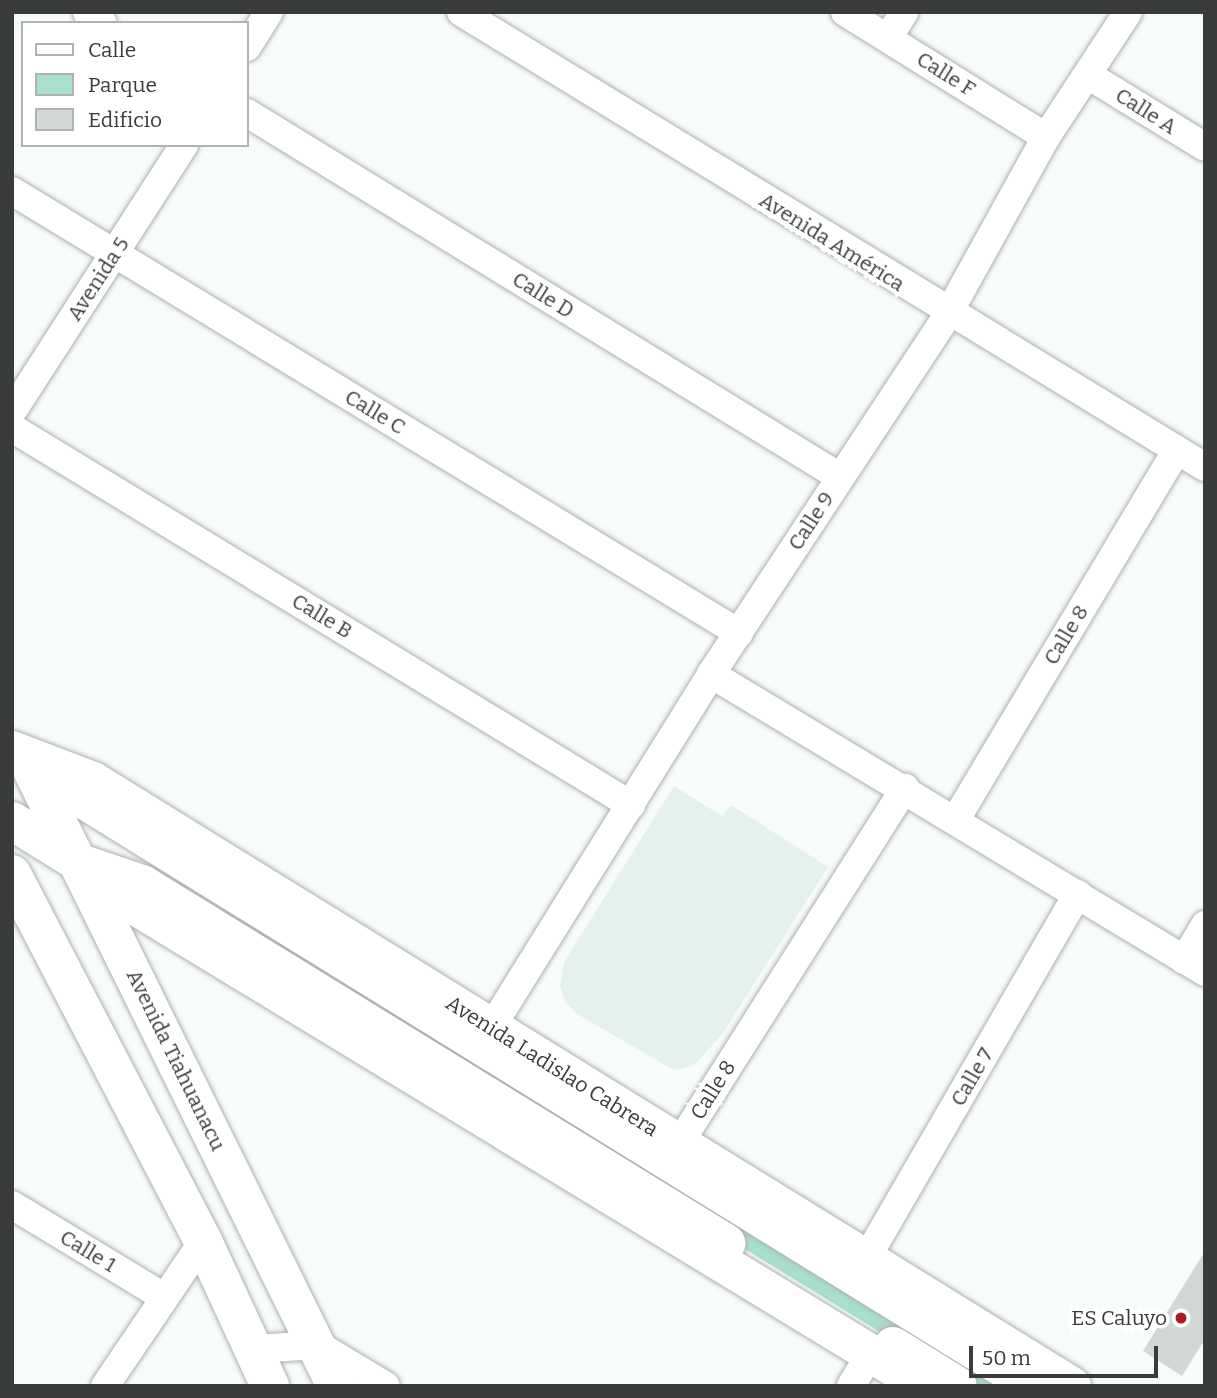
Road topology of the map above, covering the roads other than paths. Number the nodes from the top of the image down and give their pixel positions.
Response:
1 (269, 12) edge
2 (461, 12) edge
3 (845, 12) edge
4 (904, 12) edge
5 (1128, 12) edge
6 (887, 38) junction
7 (248, 45) edge
8 (1088, 75) junction
9 (248, 114) edge
10 (1046, 137) junction
11 (183, 147) edge
12 (1205, 147) edge
13 (12, 191) edge
14 (114, 254) junction
15 (947, 314) junction
16 (12, 412) edge
17 (12, 428) edge
18 (1177, 450) junction
19 (1205, 467) edge
20 (839, 477) junction
21 (739, 633) junction
22 (711, 674) junction
23 (17, 748) edge
24 (905, 788) junction
25 (631, 804) junction
26 (956, 819) junction
27 (12, 821) edge
28 (78, 862) junction
29 (12, 874) edge
30 (1077, 894) junction
31 (1205, 925) edge
32 (1194, 966) edge
33 (491, 1028) junction
34 (679, 1144) junction
35 (12, 1205) edge
36 (203, 1241) junction
37 (866, 1259) junction
38 (164, 1297) junction
39 (318, 1345) junction
40 (254, 1349) junction
41 (871, 1353) junction
42 (105, 1386) edge
43 (270, 1386) edge
44 (336, 1386) edge
45 (386, 1386) edge
46 (851, 1386) edge
47 (924, 1386) edge
48 (958, 1386) edge
49 (1031, 1386) edge
50 (1072, 1386) edge

1 - 7 street
2 - 15 street, Avenida América
3 - 6 street, Calle F
4 - 6 street
5 - 8 street, Calle 9
6 - 10 street, Calle F
8 - 10 street, Calle 9
8 - 12 street, Calle A
9 - 20 street, Calle D
10 - 15 street, Calle 9
11 - 14 street, Avenida 5
13 - 14 street, Calle C
14 - 16 street, Avenida 5
14 - 21 street, Calle C
15 - 18 street, Avenida América
15 - 20 street, Calle 9
17 - 25 street, Calle B
18 - 19 street, Avenida América
18 - 26 street, Calle 8
20 - 21 street, Calle 9
21 - 22 street, Calle 9
22 - 24 street
22 - 25 street, Calle 9
23 - 28 main road, Avenida Tiahuanacu
23 - 33 main road, Avenida Ladislao Cabrera
23 - 49 main road, Avenida Ladislao Cabrera
24 - 26 street
24 - 34 street, Calle 8
25 - 33 street, Calle 9
26 - 30 street
27 - 28 main road
28 - 39 main road, Avenida Tiahuanacu
28 - 41 main road
28 - 48 main road
29 - 36 main road
30 - 32 street
30 - 37 street, Calle 7
31 - 32 street
33 - 34 main road, Avenida Ladislao Cabrera
34 - 37 main road, Avenida Ladislao Cabrera
35 - 38 street, Calle 1
36 - 38 street
36 - 40 main road
37 - 50 main road, Avenida Ladislao Cabrera
38 - 42 street
39 - 40 street
39 - 44 main road, Avenida Tiahuanacu
39 - 45 street
40 - 43 main road
41 - 46 street
41 - 47 main road

